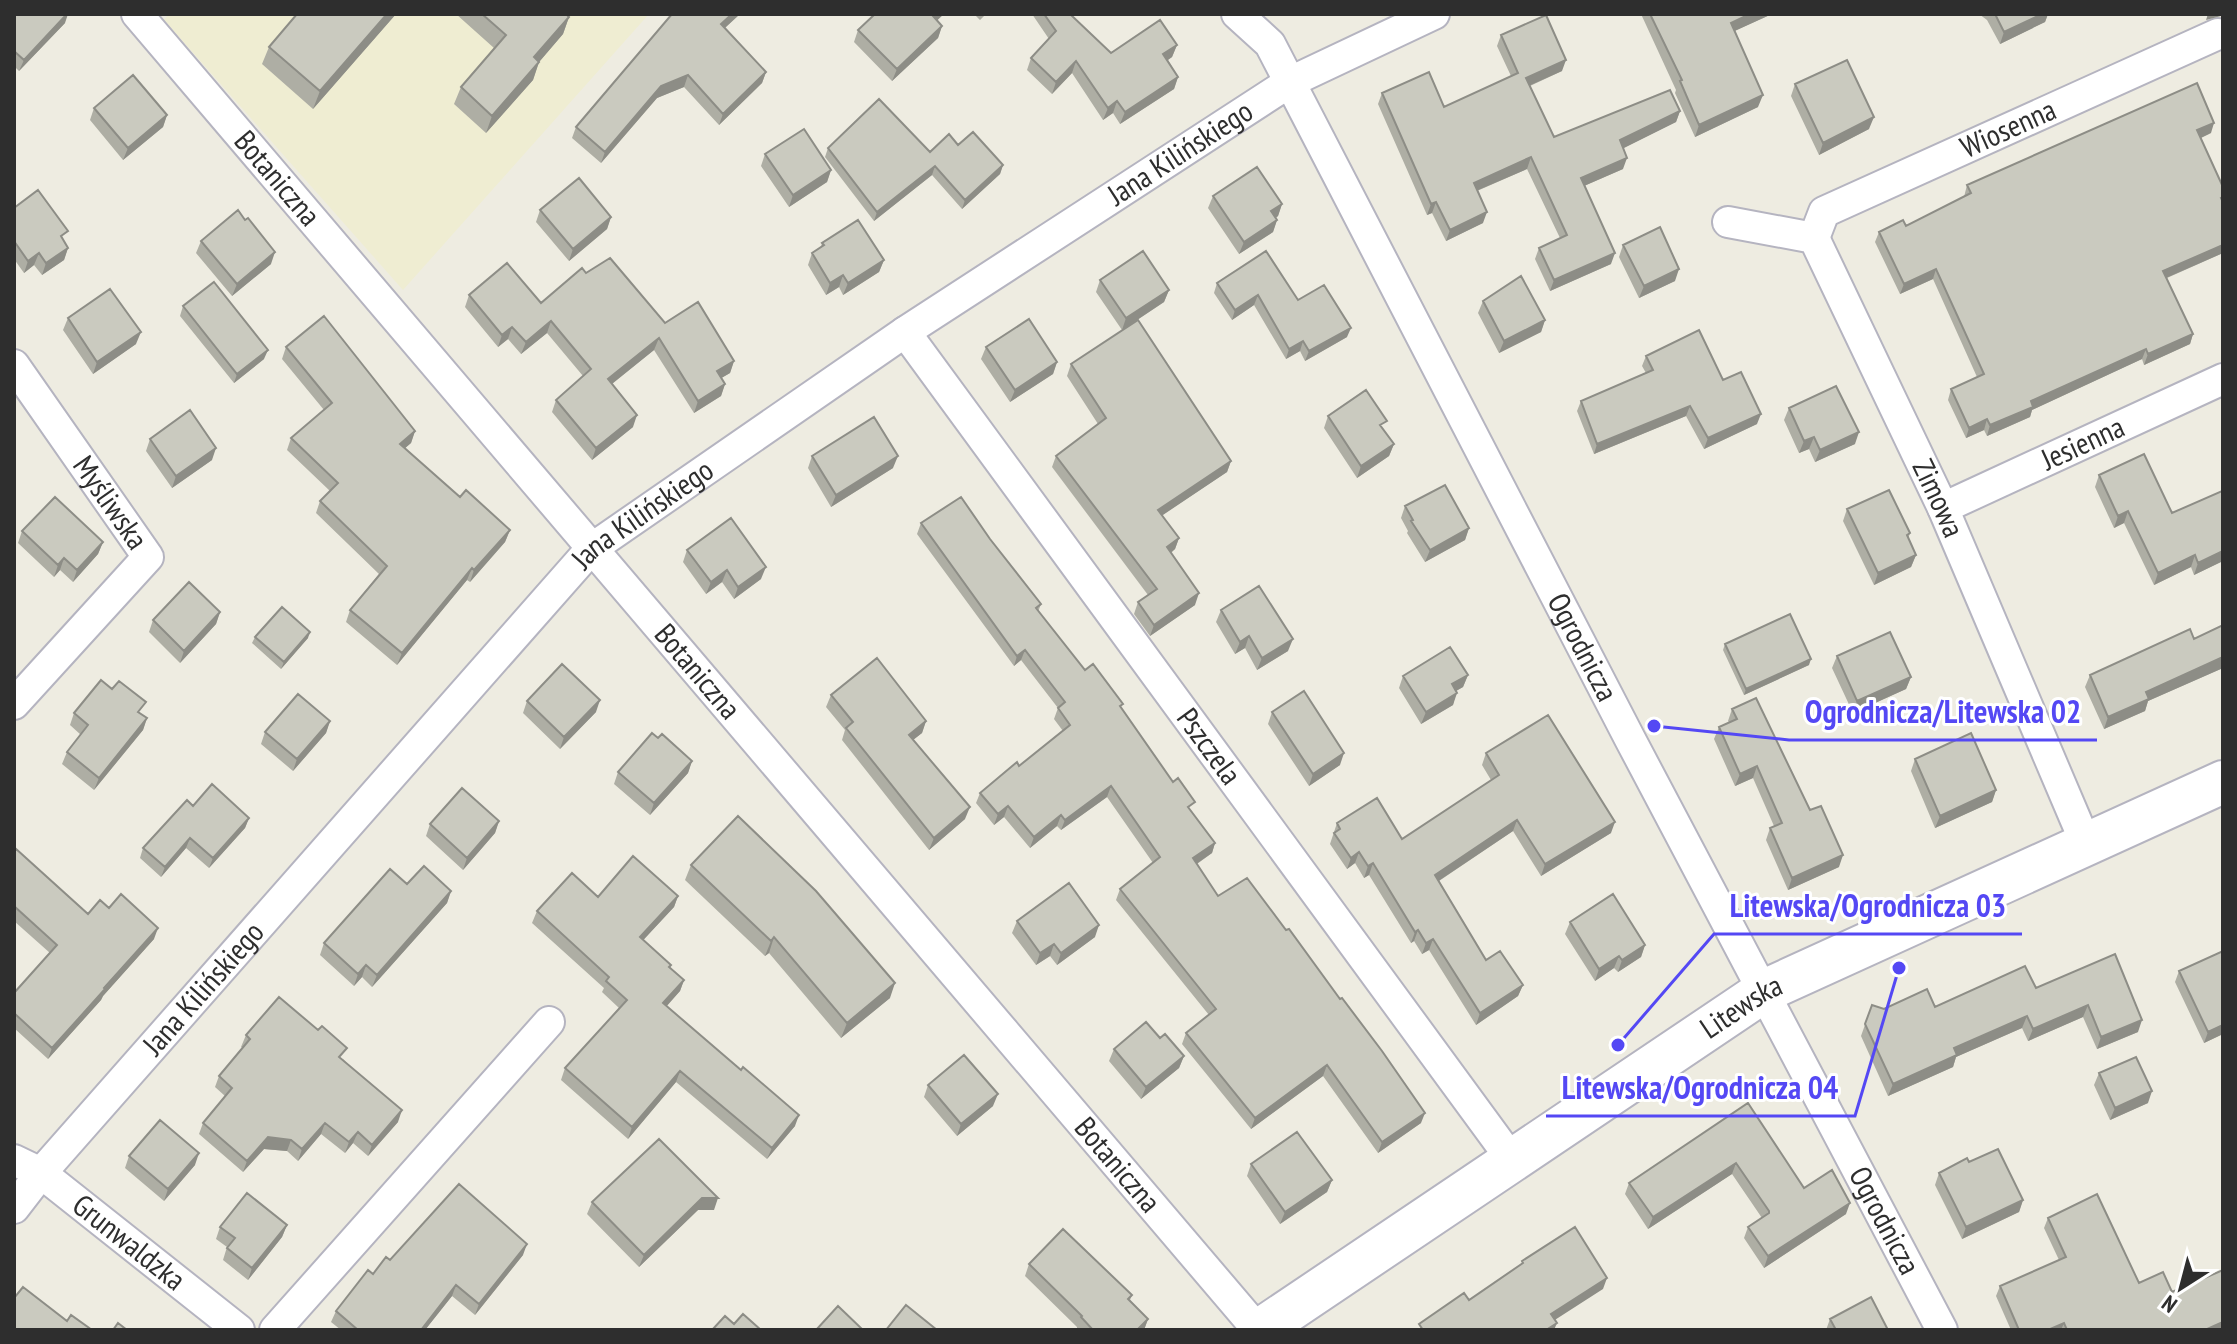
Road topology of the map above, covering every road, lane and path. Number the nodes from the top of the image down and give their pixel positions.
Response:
1 (1237, 14) edge
2 (1434, 14) edge
3 (141, 15) edge
4 (2217, 31) edge
5 (1290, 82) junction
6 (1728, 222) dead end
7 (1814, 238) junction
8 (905, 332) junction
9 (14, 365) edge
10 (2223, 379) edge
11 (1943, 508) junction
12 (591, 549) junction
13 (14, 704) edge
14 (2223, 782) edge
15 (2086, 844) junction
16 (1764, 991) junction
17 (549, 1022) dead end
18 (14, 1160) edge
19 (1512, 1160) junction
20 (41, 1173) junction
21 (14, 1208) edge
22 (239, 1330) edge
23 (275, 1330) edge
24 (1259, 1330) edge
25 (1942, 1330) edge

1 - 5 street, Ogrodnicza
2 - 5 street, Jana Kilińskiego
3 - 12 street, Botaniczna
4 - 7 street, Wiosenna
5 - 8 street, Jana Kilińskiego
5 - 16 street, Ogrodnicza
6 - 7 street
7 - 11 street, Zimowa
8 - 12 street, Jana Kilińskiego
8 - 19 street, Pszczela
9 - 13 street, Myśliwska
10 - 11 street, Jesienna
11 - 15 street, Zimowa
12 - 20 street, Jana Kilińskiego
12 - 24 street, Botaniczna
14 - 15 main road, Litewska
15 - 16 main road, Litewska
16 - 19 main road, Litewska
16 - 25 street, Ogrodnicza
17 - 23 street
18 - 20 street, Grunwaldzka
19 - 24 main road, Litewska
20 - 21 street, Jana Kilińskiego
20 - 22 street, Grunwaldzka

